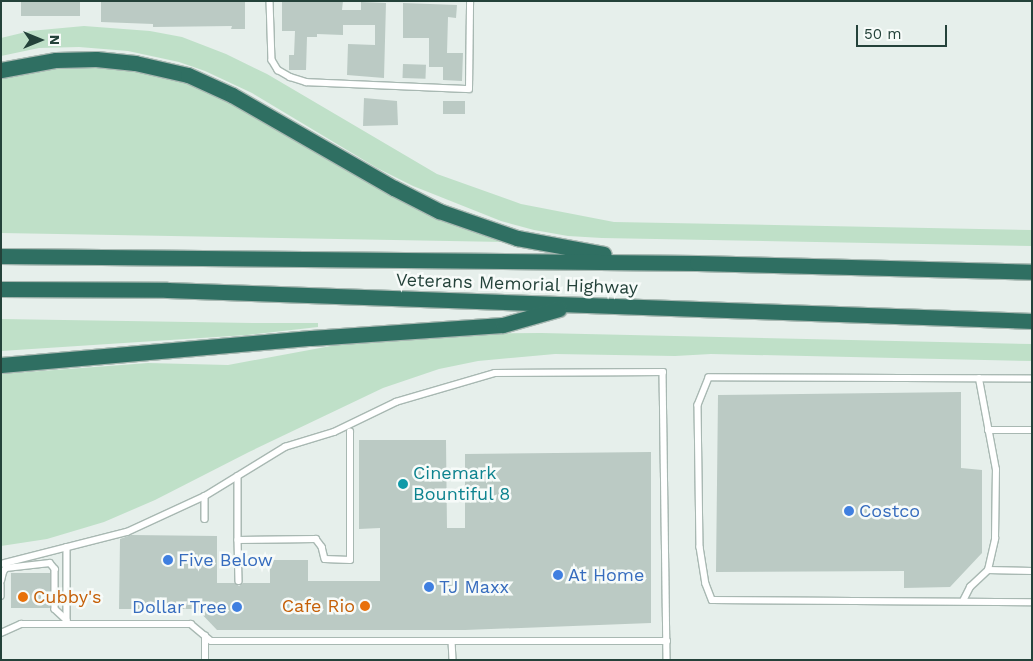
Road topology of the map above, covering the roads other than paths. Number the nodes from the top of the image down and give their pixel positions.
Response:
1 (270, 1) edge
2 (470, 1) edge
3 (1, 70) edge
4 (1, 256) edge
5 (697, 263) junction
6 (1032, 272) edge
7 (1, 289) edge
8 (572, 305) junction
9 (1032, 321) edge
10 (1, 365) edge
11 (979, 379) junction
12 (1032, 379) edge
13 (988, 430) junction
14 (1032, 430) edge
15 (350, 432) dead end
16 (238, 476) junction
17 (206, 496) junction
18 (206, 519) dead end
19 (238, 540) junction
20 (67, 547) junction
21 (1, 564) edge
22 (988, 570) junction
23 (1032, 571) edge
24 (1, 581) edge
25 (239, 581) dead end
26 (1, 585) edge
27 (1, 596) edge
28 (963, 601) junction
29 (1032, 602) edge
30 (67, 622) junction
31 (1, 632) edge
32 (205, 636) junction
33 (452, 641) junction
34 (667, 641) junction
35 (205, 660) edge
36 (452, 660) edge
37 (667, 660) edge

1 - 2 lane
3 - 5 highway
4 - 5 highway, Veterans Memorial Highway
5 - 6 highway, Veterans Memorial Highway
7 - 8 highway, Veterans Memorial Highway
8 - 9 highway, Veterans Memorial Highway
8 - 10 highway
11 - 12 lane
11 - 13 lane
11 - 28 lane
13 - 14 lane
13 - 22 lane
15 - 19 lane
16 - 17 lane
16 - 19 lane
16 - 34 lane
17 - 18 lane
17 - 20 lane
19 - 25 lane
20 - 21 lane
20 - 30 lane
22 - 23 lane
22 - 28 lane
24 - 30 lane
26 - 27 lane
28 - 29 lane
30 - 31 lane
30 - 32 lane
32 - 33 lane
32 - 35 lane
33 - 34 lane
33 - 36 lane
34 - 37 lane

